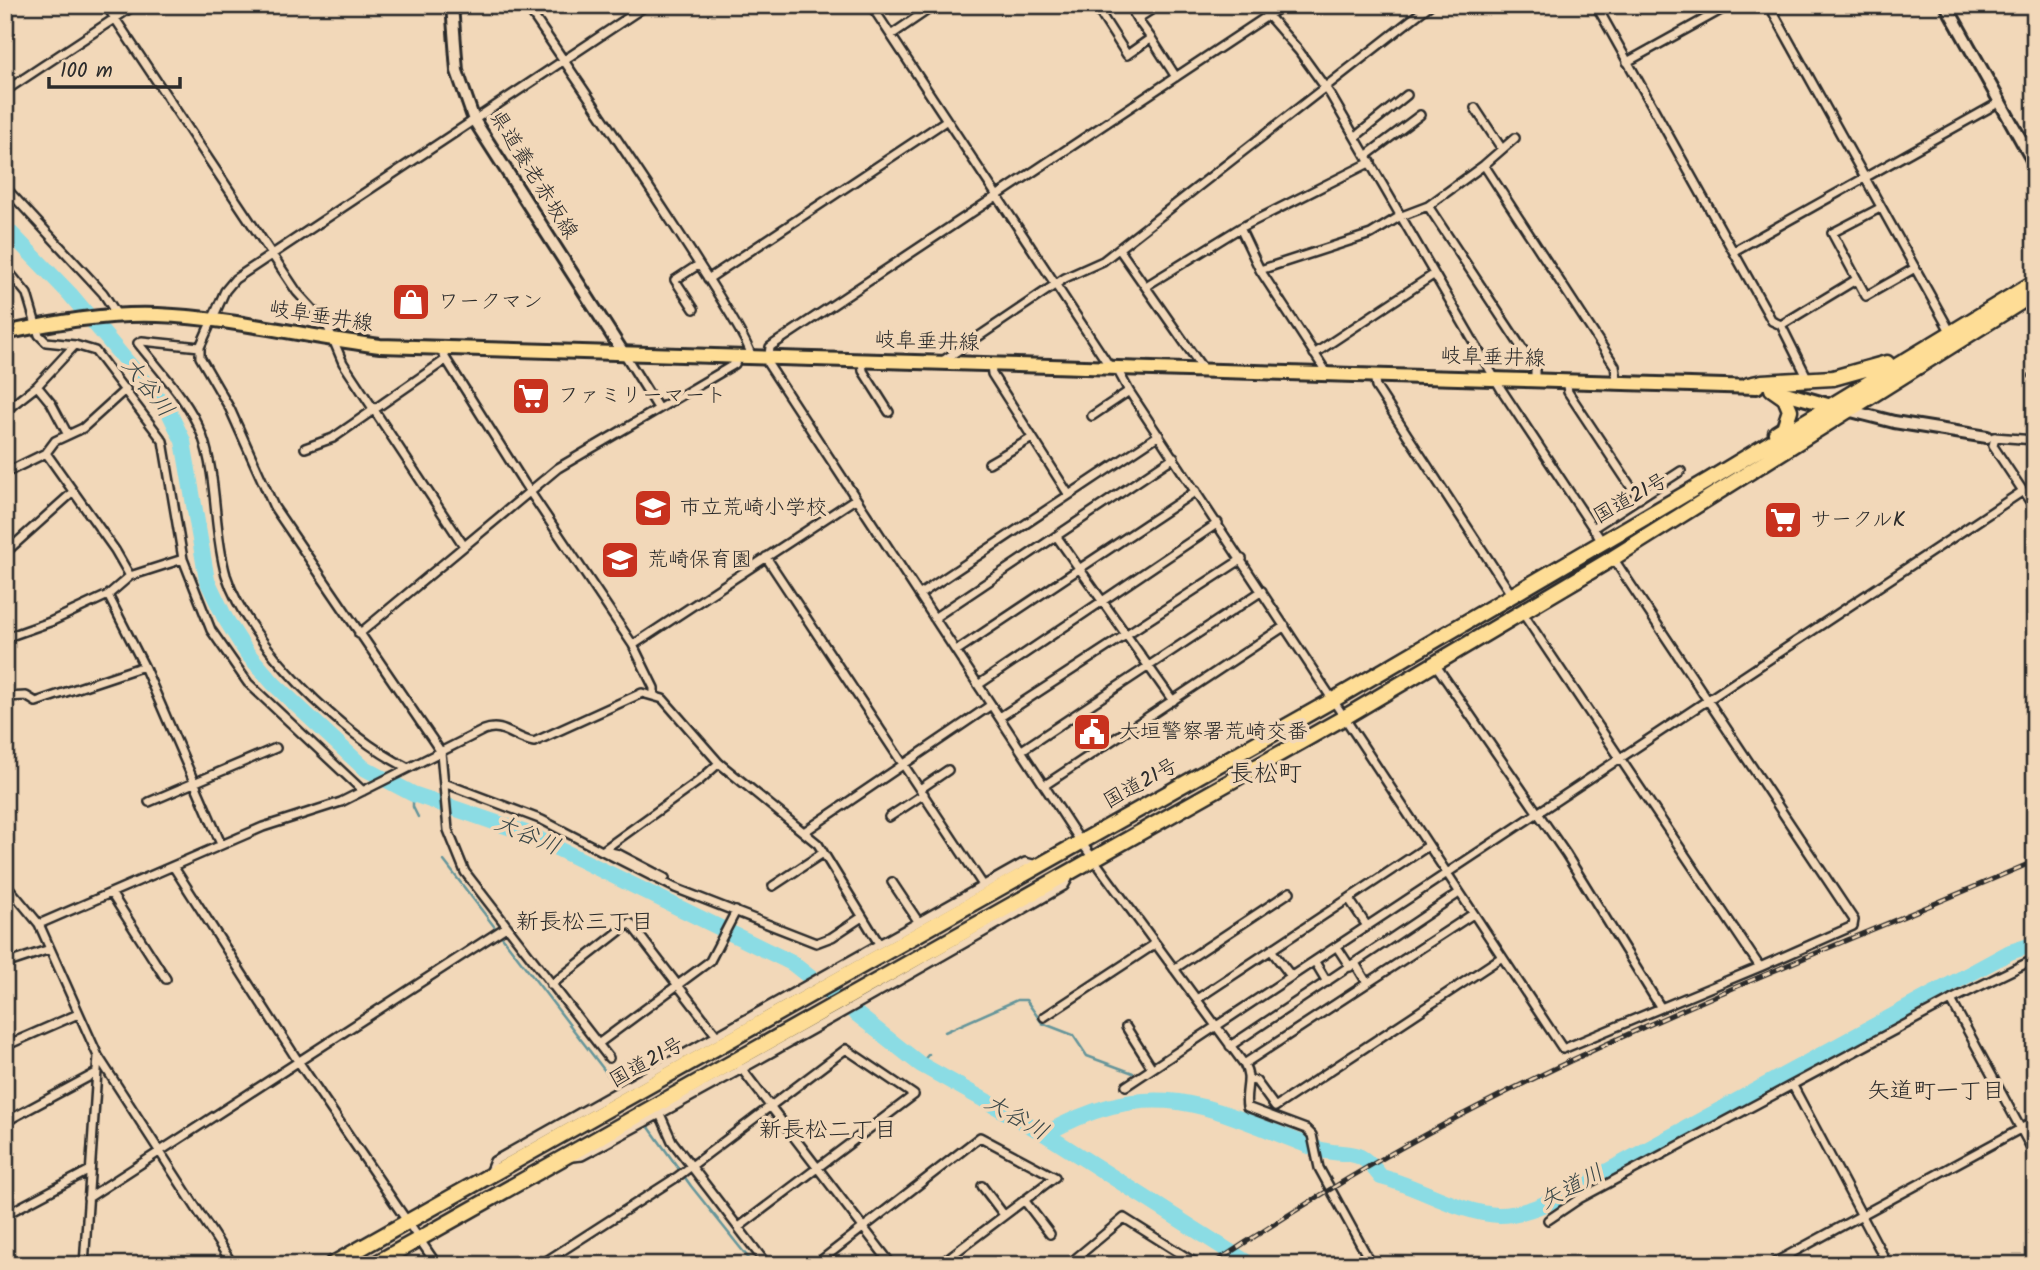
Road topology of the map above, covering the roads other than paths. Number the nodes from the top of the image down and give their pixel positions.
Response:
1 (106, 5) edge
2 (135, 5) edge
3 (452, 5) edge
4 (526, 5) edge
5 (648, 5) edge
6 (871, 5) edge
7 (935, 5) edge
8 (1095, 5) edge
9 (1129, 5) edge
10 (1159, 5) edge
11 (1259, 5) edge
12 (1284, 5) edge
13 (1430, 5) edge
14 (1596, 5) edge
15 (1730, 5) edge
16 (1769, 5) edge
17 (1946, 5) edge
18 (1268, 16) junction
19 (115, 19) junction
20 (1138, 19) junction
21 (891, 35) junction
22 (1152, 38) junction
23 (563, 61) junction
24 (1627, 62) junction
25 (1176, 77) junction
26 (1325, 89) junction
27 (5, 91) edge
28 (1407, 95) dead end
29 (2000, 102) junction
30 (1475, 108) dead end
31 (1420, 115) dead end
32 (474, 120) junction
33 (947, 120) junction
34 (1356, 137) junction
35 (1515, 138) dead end
36 (1502, 149) junction
37 (1369, 159) junction
38 (1483, 165) junction
39 (2035, 165) edge
40 (1864, 178) junction
41 (5, 187) edge
42 (997, 196) junction
43 (1427, 206) junction
44 (1880, 208) junction
45 (1399, 217) junction
46 (1240, 228) junction
47 (1119, 249) junction
48 (1734, 251) junction
49 (272, 255) junction
50 (698, 265) junction
51 (5, 267) edge
52 (1915, 268) junction
53 (1260, 270) junction
54 (1433, 275) junction
55 (708, 279) junction
56 (1857, 279) junction
57 (2035, 282) edge
58 (1055, 285) junction
59 (1146, 286) junction
60 (2035, 293) edge
61 (694, 309) dead end
62 (114, 316) junction
63 (214, 319) junction
64 (1781, 325) junction
65 (36, 326) junction
66 (1950, 331) junction
67 (5, 333) edge
68 (334, 341) junction
69 (1928, 344) junction
70 (75, 345) junction
71 (200, 348) junction
72 (622, 351) junction
73 (1314, 354) junction
74 (442, 355) junction
75 (744, 356) junction
76 (768, 357) junction
77 (862, 360) junction
78 (940, 362) junction
79 (991, 364) junction
80 (1113, 367) junction
81 (1203, 369) junction
82 (1327, 373) junction
83 (1374, 374) junction
84 (1494, 377) junction
85 (1535, 378) junction
86 (1566, 380) junction
87 (1617, 381) junction
88 (1809, 382) junction
89 (1748, 385) junction
90 (37, 386) junction
91 (126, 389) junction
92 (1772, 389) junction
93 (1129, 391) junction
94 (1830, 406) junction
95 (373, 408) junction
96 (658, 408) junction
97 (5, 411) edge
98 (1847, 411) junction
99 (889, 412) dead end
100 (1092, 416) dead end
101 (67, 433) junction
102 (1159, 435) junction
103 (1991, 437) junction
104 (1032, 438) junction
105 (2035, 440) edge
106 (305, 449) dead end
107 (46, 453) junction
108 (1174, 457) junction
109 (989, 463) dead end
110 (1681, 471) dead end
111 (5, 473) edge
112 (1709, 480) junction
113 (531, 491) junction
114 (1196, 491) junction
115 (2023, 491) junction
116 (72, 493) junction
117 (1069, 495) junction
118 (855, 499) junction
119 (1639, 499) junction
120 (2035, 509) edge
121 (1218, 523) junction
122 (1597, 534) junction
123 (1057, 537) junction
124 (464, 546) junction
125 (5, 553) edge
126 (766, 557) junction
127 (1613, 558) junction
128 (183, 559) junction
129 (1242, 559) junction
130 (1079, 569) junction
131 (130, 576) junction
132 (1262, 591) junction
133 (1511, 594) junction
134 (108, 595) junction
135 (919, 595) junction
136 (1102, 602) junction
137 (1522, 612) junction
138 (934, 618) junction
139 (1285, 626) junction
140 (359, 634) junction
141 (1124, 634) junction
142 (5, 638) edge
143 (633, 645) junction
144 (956, 651) junction
145 (1435, 663) junction
146 (144, 666) junction
147 (1149, 667) junction
148 (978, 685) junction
149 (654, 696) junction
150 (5, 697) edge
151 (1707, 699) junction
152 (1333, 700) junction
153 (1173, 701) junction
154 (991, 705) junction
155 (1000, 717) junction
156 (1345, 717) junction
157 (276, 748) dead end
158 (1022, 750) junction
159 (441, 752) junction
160 (1621, 756) junction
161 (719, 763) junction
162 (903, 763) junction
163 (407, 769) junction
164 (948, 770) dead end
165 (194, 784) junction
166 (1045, 785) junction
167 (445, 787) junction
168 (366, 790) junction
169 (922, 792) junction
170 (149, 802) dead end
171 (1535, 813) junction
172 (889, 817) dead end
173 (804, 832) junction
174 (1081, 842) junction
175 (221, 844) junction
176 (1428, 846) junction
177 (602, 851) junction
178 (823, 853) junction
179 (1092, 858) junction
180 (173, 866) junction
181 (1041, 866) junction
182 (1446, 873) junction
183 (892, 882) dead end
184 (5, 883) edge
185 (983, 885) junction
186 (773, 886) dead end
187 (1290, 892) dead end
188 (111, 893) junction
189 (1459, 893) junction
190 (1349, 899) junction
191 (735, 914) junction
192 (1473, 914) junction
193 (862, 917) junction
194 (918, 920) junction
195 (39, 924) junction
196 (1367, 926) junction
197 (506, 927) junction
198 (878, 942) junction
199 (1155, 944) junction
200 (1337, 947) junction
201 (50, 950) junction
202 (1272, 950) junction
203 (1502, 957) junction
204 (2035, 959) edge
205 (1315, 962) junction
206 (5, 964) edge
207 (1352, 965) junction
208 (1760, 967) junction
209 (1174, 969) junction
210 (841, 972) junction
211 (1291, 976) junction
212 (166, 979) dead end
213 (1327, 982) junction
214 (1367, 983) junction
215 (551, 985) junction
216 (677, 985) junction
217 (804, 994) junction
218 (1197, 999) junction
219 (1951, 1000) junction
220 (1661, 1008) junction
221 (79, 1014) junction
222 (824, 1016) junction
223 (1044, 1017) dead end
224 (1126, 1027) dead end
225 (1216, 1027) junction
226 (718, 1037) junction
227 (598, 1044) junction
228 (5, 1045) edge
229 (1230, 1046) junction
230 (98, 1056) junction
231 (609, 1058) dead end
232 (299, 1061) junction
233 (1244, 1064) junction
234 (741, 1067) junction
235 (1152, 1068) junction
236 (96, 1073) junction
237 (1250, 1080) junction
238 (1126, 1086) dead end
239 (1793, 1086) junction
240 (629, 1091) junction
241 (772, 1106) junction
242 (653, 1112) junction
243 (2035, 1121) edge
244 (5, 1122) edge
245 (2021, 1129) junction
246 (161, 1152) junction
247 (2035, 1155) edge
248 (565, 1156) junction
249 (818, 1167) junction
250 (689, 1169) junction
251 (90, 1170) junction
252 (487, 1176) junction
253 (982, 1185) dead end
254 (88, 1198) junction
255 (1024, 1200) junction
256 (5, 1215) edge
257 (1004, 1215) junction
258 (1862, 1215) junction
259 (1548, 1220) dead end
260 (408, 1221) junction
261 (739, 1227) junction
262 (863, 1228) junction
263 (1050, 1234) dead end
264 (420, 1238) junction
265 (2035, 1261) edge
266 (1078, 1262) edge
267 (942, 1264) edge
268 (84, 1265) edge
269 (233, 1265) edge
270 (331, 1265) edge
271 (373, 1265) edge
272 (438, 1265) edge
273 (540, 1265) edge
274 (767, 1265) edge
275 (815, 1265) edge
276 (892, 1265) edge
277 (1067, 1265) edge
278 (1190, 1265) edge
279 (1372, 1265) edge
280 (1770, 1265) edge
281 (1888, 1265) edge
282 (2028, 1265) edge

1 - 19 street
2 - 19 street
3 - 32 main road, 県道養老赤坂線
4 - 23 street
5 - 23 street
6 - 21 street
7 - 21 street
8 - 22 street
9 - 20 street
10 - 20 street
11 - 18 street
12 - 18 street
13 - 26 street
14 - 24 street
15 - 24 street
16 - 40 street
17 - 29 main road
18 - 25 street
18 - 26 street
19 - 27 street
19 - 49 street
20 - 22 street
21 - 33 street
22 - 25 street
23 - 32 street
23 - 50 street
24 - 48 street
25 - 42 street
26 - 34 street
26 - 47 street
28 - 34 street
29 - 39 main road
29 - 40 street
30 - 36 street
31 - 37 street
32 - 49 street
32 - 72 main road, 県道養老赤坂線
33 - 42 street
33 - 55 street
34 - 37 street
35 - 36 street
36 - 38 street
37 - 45 street
37 - 46 street
38 - 43 street
38 - 87 street
40 - 44 street
40 - 48 street
41 - 62 street
42 - 58 street
42 - 76 street
43 - 45 street
43 - 85 street
44 - 52 street
44 - 56 street
45 - 53 street
45 - 54 street
46 - 53 street
46 - 59 street
47 - 58 street
47 - 59 street
48 - 64 street
49 - 63 street
49 - 68 street
50 - 55 street
50 - 61 street
51 - 65 street
52 - 56 street
52 - 66 street
53 - 73 street
54 - 73 street
54 - 84 street
55 - 75 street
56 - 64 street
57 - 66 highway, 国道21号
58 - 78 street
58 - 80 street
59 - 81 street
60 - 98 highway, 国道21号
62 - 63 main road, 岐阜垂井線
62 - 65 main road, 岐阜垂井線
63 - 68 main road, 岐阜垂井線
63 - 71 street
64 - 88 street
65 - 67 main road, 岐阜垂井線
65 - 70 street
66 - 69 highway, 国道21号
68 - 74 main road, 岐阜垂井線
68 - 95 street
69 - 88 highway
69 - 94 highway, 国道21号
70 - 90 street
70 - 91 street
71 - 140 street
71 - 163 street
72 - 74 main road, 岐阜垂井線
72 - 75 main road, 岐阜垂井線
72 - 96 street
73 - 82 street
74 - 95 street
74 - 113 street
75 - 76 main road, 岐阜垂井線
75 - 96 street
76 - 77 main road, 岐阜垂井線
76 - 118 street
77 - 78 main road, 岐阜垂井線
77 - 99 street
78 - 79 main road, 岐阜垂井線
79 - 80 main road, 岐阜垂井線
79 - 104 street
80 - 81 main road, 岐阜垂井線
80 - 93 street
81 - 82 main road, 岐阜垂井線
82 - 83 main road, 岐阜垂井線
83 - 84 main road, 岐阜垂井線
83 - 133 street
84 - 85 main road, 岐阜垂井線
84 - 122 street
85 - 86 main road, 岐阜垂井線
86 - 87 main road, 岐阜垂井線
86 - 119 street
87 - 89 main road, 岐阜垂井線
88 - 89 highway
89 - 92 main road, 岐阜垂井線
90 - 97 street
90 - 101 street
91 - 101 street
91 - 128 street
92 - 94 main road, 岐阜垂井線
92 - 112 highway
93 - 100 street
93 - 102 street
94 - 98 main road, 岐阜垂井線
94 - 112 highway, 国道21号
95 - 106 street
95 - 124 street
96 - 113 street
98 - 103 main road
98 - 127 highway, 国道21号
101 - 107 street
102 - 108 street
102 - 117 street
103 - 105 street
103 - 115 street
104 - 109 street
104 - 117 street
107 - 111 street
107 - 116 street
108 - 114 street
108 - 123 street
110 - 119 street
112 - 122 highway, 国道21号
113 - 124 street
113 - 143 street
114 - 121 street
114 - 130 street
115 - 120 street
115 - 151 street
116 - 125 street
116 - 131 street
117 - 135 street
118 - 126 street
118 - 135 street
119 - 122 street
121 - 129 street
121 - 136 street
122 - 133 highway, 国道21号
123 - 130 street
123 - 138 street
124 - 140 street
126 - 143 street
126 - 162 street
127 - 137 highway, 国道21号
127 - 151 street
128 - 131 street
128 - 168 street
129 - 132 street
129 - 141 street
130 - 136 street
130 - 144 street
131 - 134 street
132 - 139 street
132 - 147 street
133 - 152 highway, 国道21号
134 - 142 street
134 - 146 street
135 - 138 street
136 - 141 street
136 - 148 street
137 - 145 highway, 国道21号
137 - 160 street
138 - 144 street
139 - 152 street
139 - 153 street
140 - 159 street
141 - 147 street
141 - 155 street
143 - 149 street
144 - 148 street
145 - 156 highway, 国道21号
145 - 171 street
146 - 150 street
146 - 165 street
147 - 153 street
147 - 158 street
148 - 154 street
149 - 159 street
149 - 161 street
151 - 160 street
151 - 208 street
152 - 156 street
152 - 174 highway, 国道21号
153 - 166 street
154 - 155 street
154 - 162 street
155 - 158 street
156 - 176 street
156 - 179 highway, 国道21号
157 - 165 street
158 - 166 street
159 - 163 street
159 - 167 street
160 - 171 street
160 - 208 street
161 - 173 street
161 - 177 street
162 - 169 street
162 - 173 street
163 - 168 street
164 - 169 street
165 - 170 street
165 - 175 street
166 - 174 street
167 - 177 street
167 - 197 street
168 - 175 street
169 - 172 street
169 - 185 street
171 - 182 street
171 - 220 street
173 - 178 street
174 - 179 street
174 - 181 highway, 国道21号
175 - 180 street
176 - 182 street
176 - 190 street
177 - 191 street
178 - 186 street
178 - 193 street
179 - 199 street
179 - 222 highway, 国道21号
180 - 188 street
180 - 232 street
181 - 185 street
181 - 210 highway, 国道21号
182 - 189 street
182 - 196 street
183 - 194 street
184 - 195 street
185 - 194 street
187 - 209 street
188 - 195 street
188 - 212 street
189 - 192 street
189 - 207 street
190 - 196 street
190 - 202 street
191 - 193 street
191 - 216 street
192 - 203 street
192 - 214 street
193 - 198 street
194 - 198 street
195 - 201 street
196 - 200 street
197 - 215 street
197 - 232 street
198 - 210 street
199 - 209 street
199 - 223 street
200 - 205 street
200 - 207 street
201 - 206 street
201 - 221 street
202 - 211 street
202 - 218 street
203 - 220 street
203 - 237 street
204 - 219 street
205 - 211 street
205 - 213 street
207 - 213 street
207 - 214 street
208 - 220 street
209 - 218 street
210 - 217 highway, 国道21号
211 - 225 street
213 - 229 street
214 - 233 street
215 - 216 street
215 - 227 street
216 - 226 street
216 - 227 street
217 - 226 street
217 - 240 highway, 国道21号
218 - 225 street
219 - 239 street
219 - 245 street
221 - 228 street
221 - 230 street
222 - 234 street
222 - 242 highway, 国道21号
224 - 235 street
225 - 229 street
225 - 235 street
226 - 240 street
227 - 231 street
229 - 233 street
230 - 236 street
230 - 246 street
232 - 246 street
232 - 260 street
233 - 237 street
234 - 241 street
234 - 242 street
235 - 238 street
236 - 244 street
236 - 251 street
237 - 279 street
239 - 258 street
239 - 259 street
240 - 252 highway, 国道21号
240 - 252 street
241 - 249 street
241 - 249 street
241 - 250 street
242 - 248 highway, 国道21号
242 - 248 street
242 - 250 street
243 - 245 street
245 - 247 street
245 - 258 street
246 - 254 street
246 - 269 street
248 - 264 highway, 国道21号
249 - 261 street
249 - 262 street
250 - 261 street
250 - 273 street
251 - 254 street
251 - 256 street
252 - 260 highway, 国道21号
253 - 257 street
254 - 268 street
255 - 257 street
255 - 262 street
255 - 263 street
257 - 267 street
258 - 280 street
258 - 281 street
260 - 264 street
260 - 270 highway, 国道21号
261 - 274 street
262 - 275 street
262 - 276 street
264 - 271 highway, 国道21号
264 - 272 street
265 - 282 street
266 - 277 street
266 - 278 street

